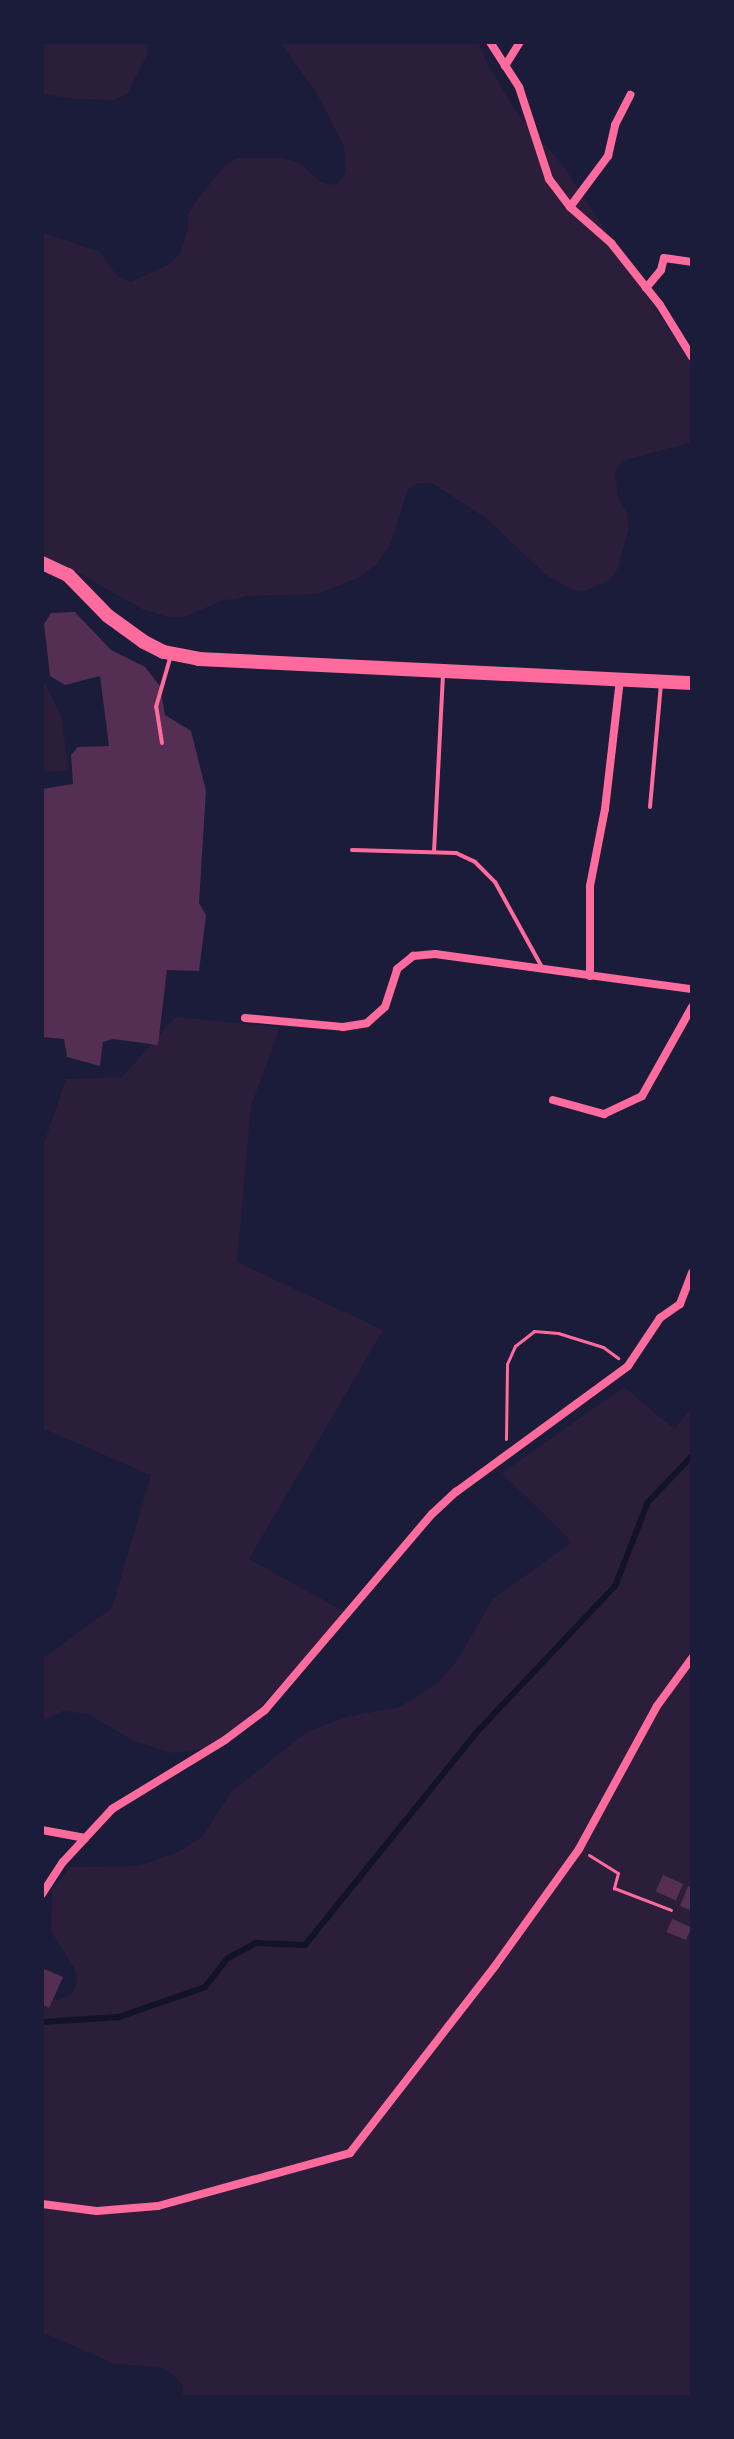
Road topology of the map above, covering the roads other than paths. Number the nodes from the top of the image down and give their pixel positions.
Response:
1 (490, 42) edge
2 (520, 42) edge
3 (505, 66) junction
4 (630, 95) dead end
5 (570, 207) junction
6 (692, 262) edge
7 (646, 288) junction
8 (692, 357) edge
9 (42, 563) edge
10 (171, 653) junction
11 (444, 673) junction
12 (620, 680) junction
13 (661, 682) junction
14 (692, 683) edge
15 (162, 743) dead end
16 (650, 807) dead end
17 (352, 850) dead end
18 (434, 852) junction
19 (545, 971) junction
20 (590, 976) junction
21 (692, 989) edge
22 (692, 1007) edge
23 (245, 1018) dead end
24 (553, 1100) dead end
25 (692, 1272) edge
26 (692, 1658) edge
27 (42, 1830) edge
28 (85, 1838) junction
29 (42, 1894) edge
30 (42, 2204) edge

1 - 3 street
2 - 3 street
3 - 5 street
4 - 5 street
5 - 7 street
6 - 7 street
7 - 8 street
9 - 10 main road
10 - 11 main road
10 - 15 lane
11 - 12 main road
11 - 18 lane
12 - 13 main road
12 - 20 street
13 - 14 main road
13 - 16 lane
17 - 18 lane
18 - 19 lane
19 - 20 street
19 - 23 street
20 - 21 street
22 - 24 street
25 - 28 street
26 - 30 street
27 - 28 street
28 - 29 street

